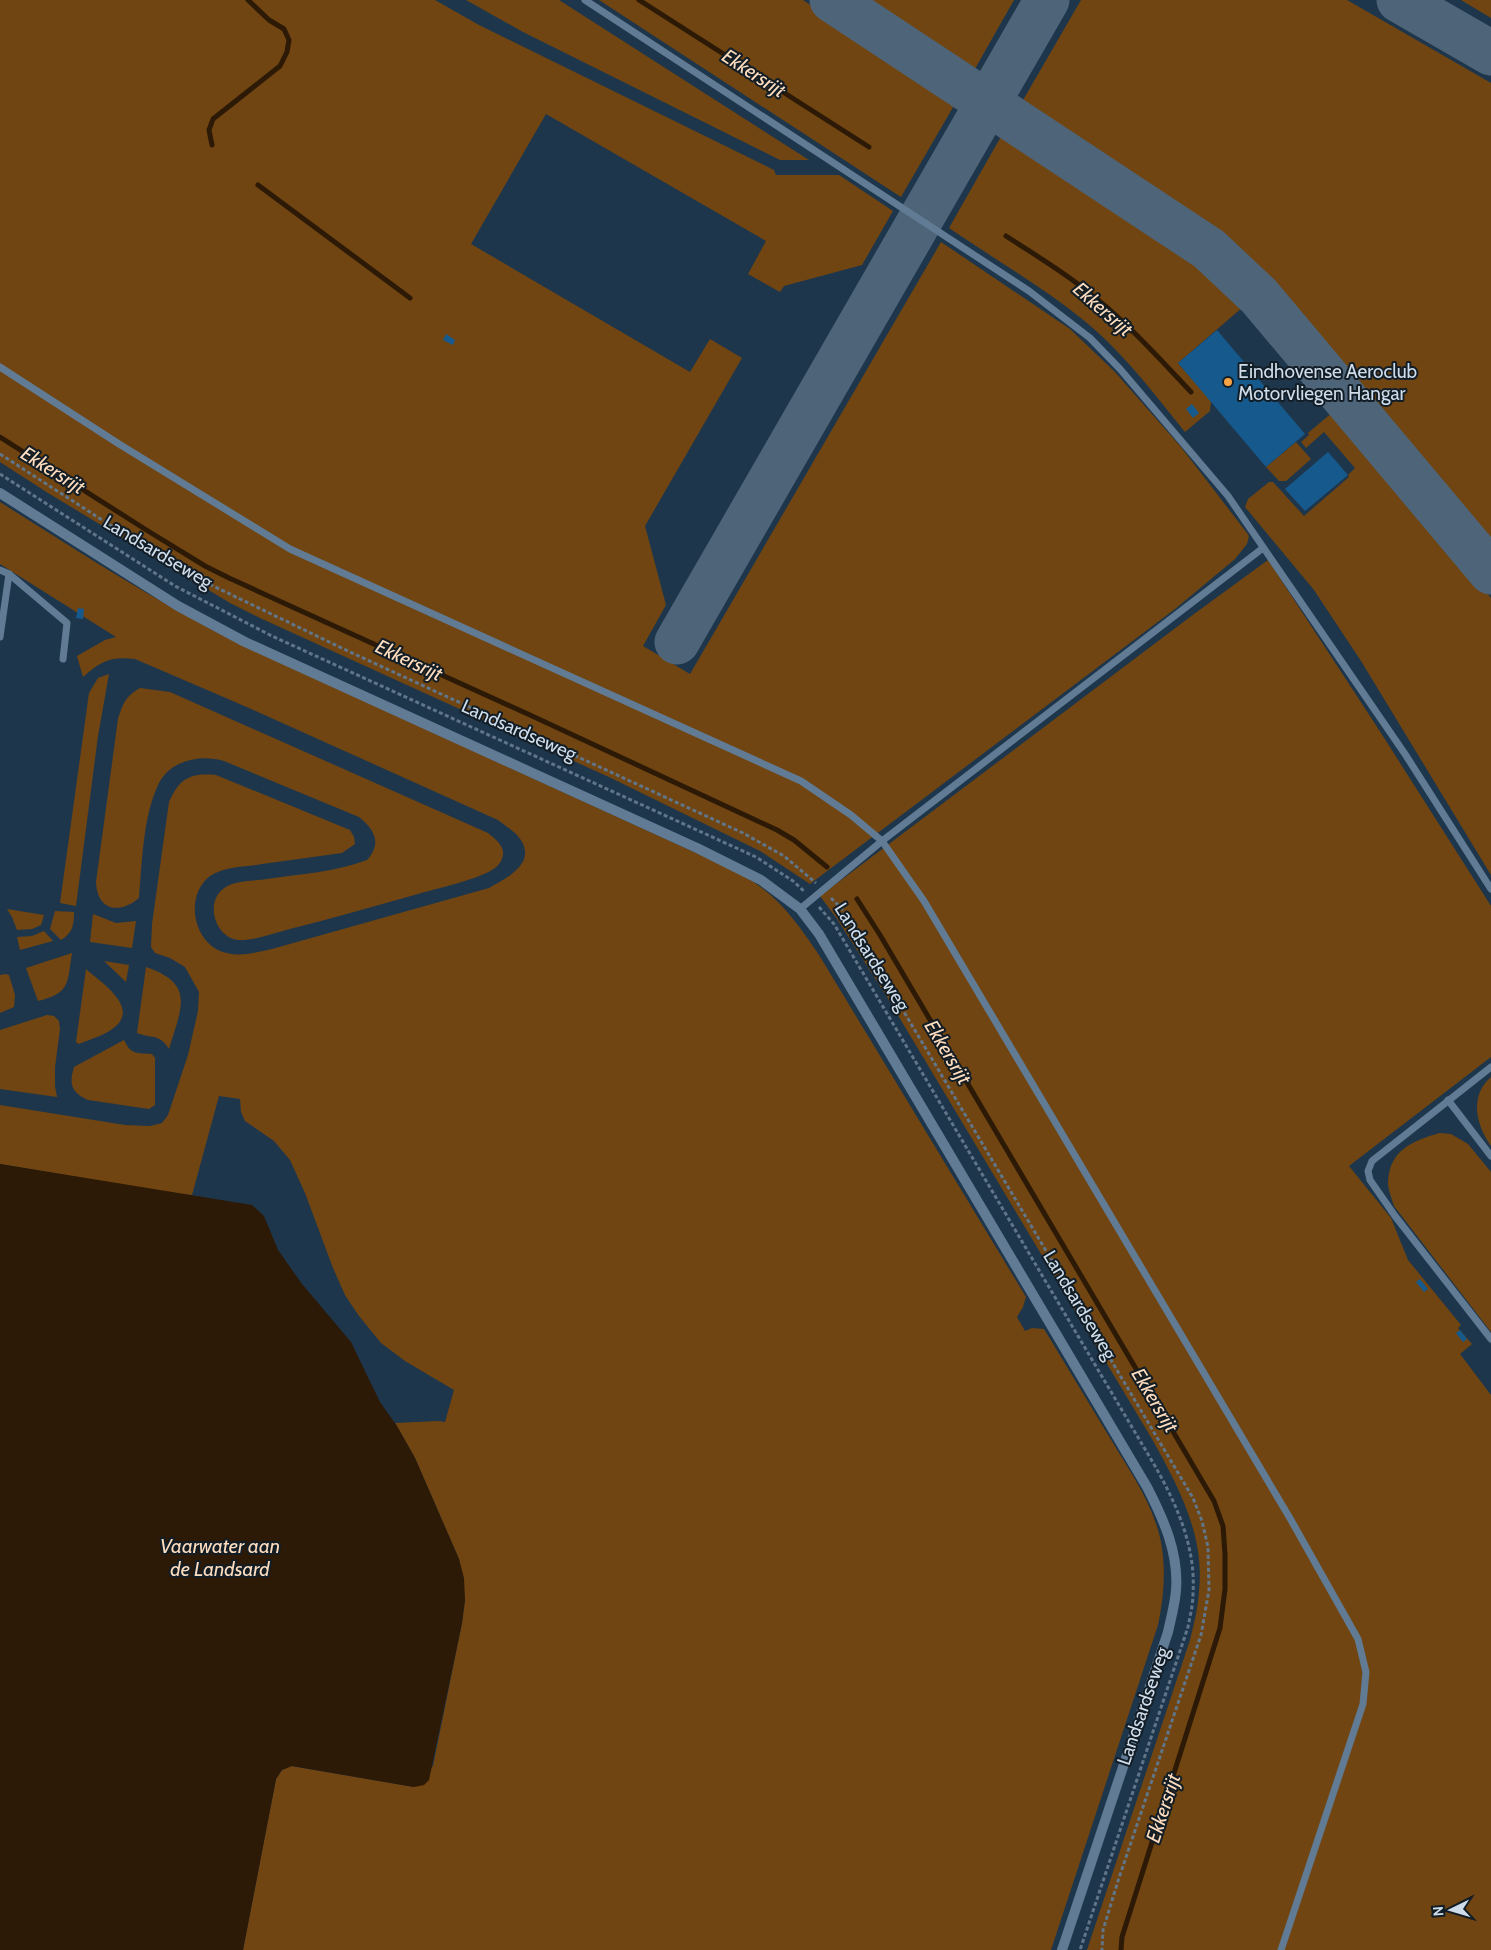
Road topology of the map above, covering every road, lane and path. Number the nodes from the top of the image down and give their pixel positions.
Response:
1 (585, 0) edge
2 (0, 367) edge
3 (0, 454) edge
4 (0, 474) edge
5 (0, 492) edge
6 (1263, 548) junction
7 (0, 570) edge
8 (9, 574) junction
9 (0, 637) edge
10 (63, 659) dead end
11 (882, 840) junction
12 (823, 889) junction
13 (1491, 889) edge
14 (812, 899) junction
15 (800, 909) junction
16 (1491, 1067) edge
17 (1448, 1100) junction
18 (1491, 1156) edge
19 (1491, 1339) edge
20 (1062, 1950) edge
21 (1080, 1950) edge
22 (1102, 1950) edge
23 (1280, 1950) edge

1 - 6 lane
2 - 11 lane
3 - 12 path
4 - 14 path, Landsardseweg
5 - 15 street, Landsardseweg
6 - 11 lane
6 - 13 lane
7 - 8 lane
8 - 9 lane
8 - 10 lane
11 - 12 lane
11 - 23 lane
12 - 14 lane
12 - 22 path
14 - 15 lane
14 - 21 path, Landsardseweg
15 - 20 street, Landsardseweg
16 - 17 lane
17 - 18 lane
17 - 19 lane

